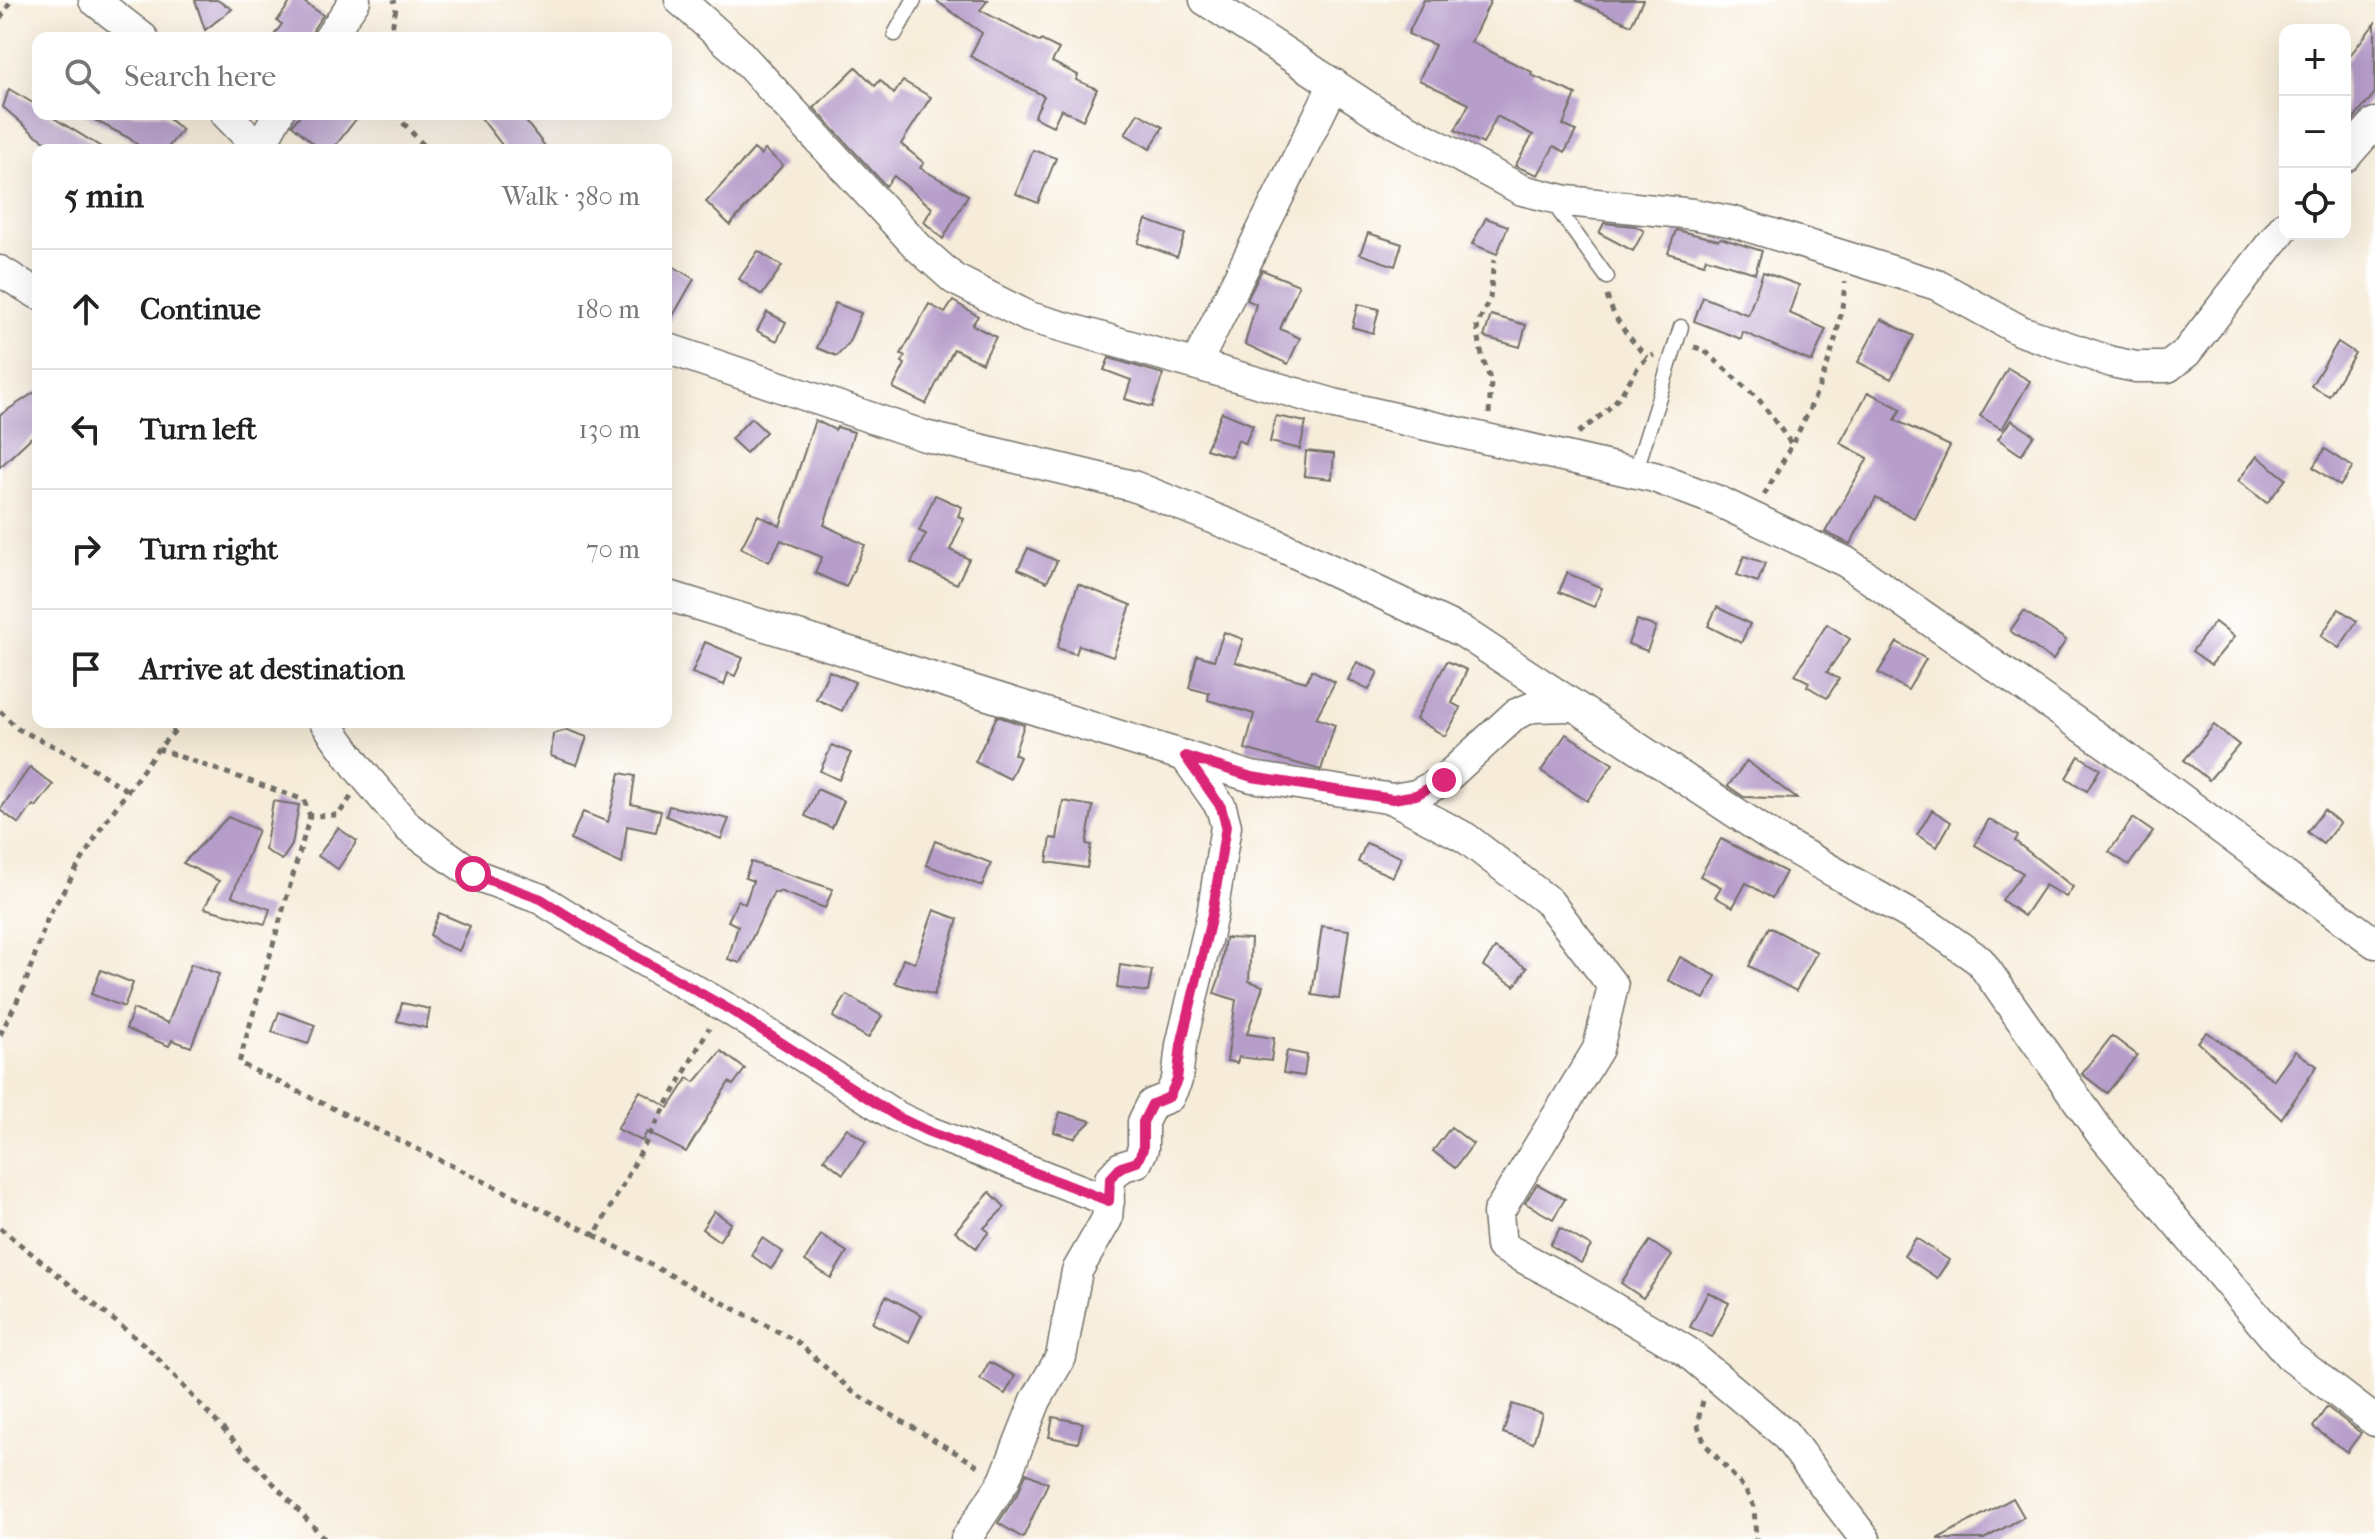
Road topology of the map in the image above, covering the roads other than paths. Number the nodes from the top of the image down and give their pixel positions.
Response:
1 (94, 0) edge
2 (355, 0) edge
3 (680, 0) edge
4 (914, 0) edge
5 (1211, 1) edge
6 (135, 32) edge
7 (333, 32) edge
8 (895, 34) dead end
9 (1334, 84) junction
10 (232, 120) edge
11 (275, 120) edge
12 (2375, 123) edge
13 (254, 144) edge
14 (262, 144) edge
15 (2351, 150) edge
16 (1548, 196) junction
17 (2279, 234) edge
18 (0, 271) edge
19 (1607, 277) road end
20 (32, 290) edge
21 (1681, 327) dead end
22 (672, 350) edge
23 (1196, 364) junction
24 (1635, 473) junction
25 (672, 597) edge
26 (1572, 706) junction
27 (329, 728) edge
28 (1185, 756) junction
29 (1393, 799) junction
30 (2375, 943) edge
31 (1109, 1201) junction
32 (2375, 1421) edge
33 (966, 1539) edge
34 (1865, 1539) edge

1 - 6 street
2 - 7 street
3 - 23 street
4 - 8 lane
5 - 9 street
9 - 16 street
9 - 23 street
10 - 13 street
11 - 14 street
12 - 15 street
16 - 17 street
16 - 19 lane
18 - 20 street
21 - 24 lane
22 - 26 street
23 - 24 street
24 - 30 street
25 - 28 street
26 - 29 street
26 - 32 street
27 - 31 street
28 - 29 street
28 - 31 street
29 - 34 street
31 - 33 street

